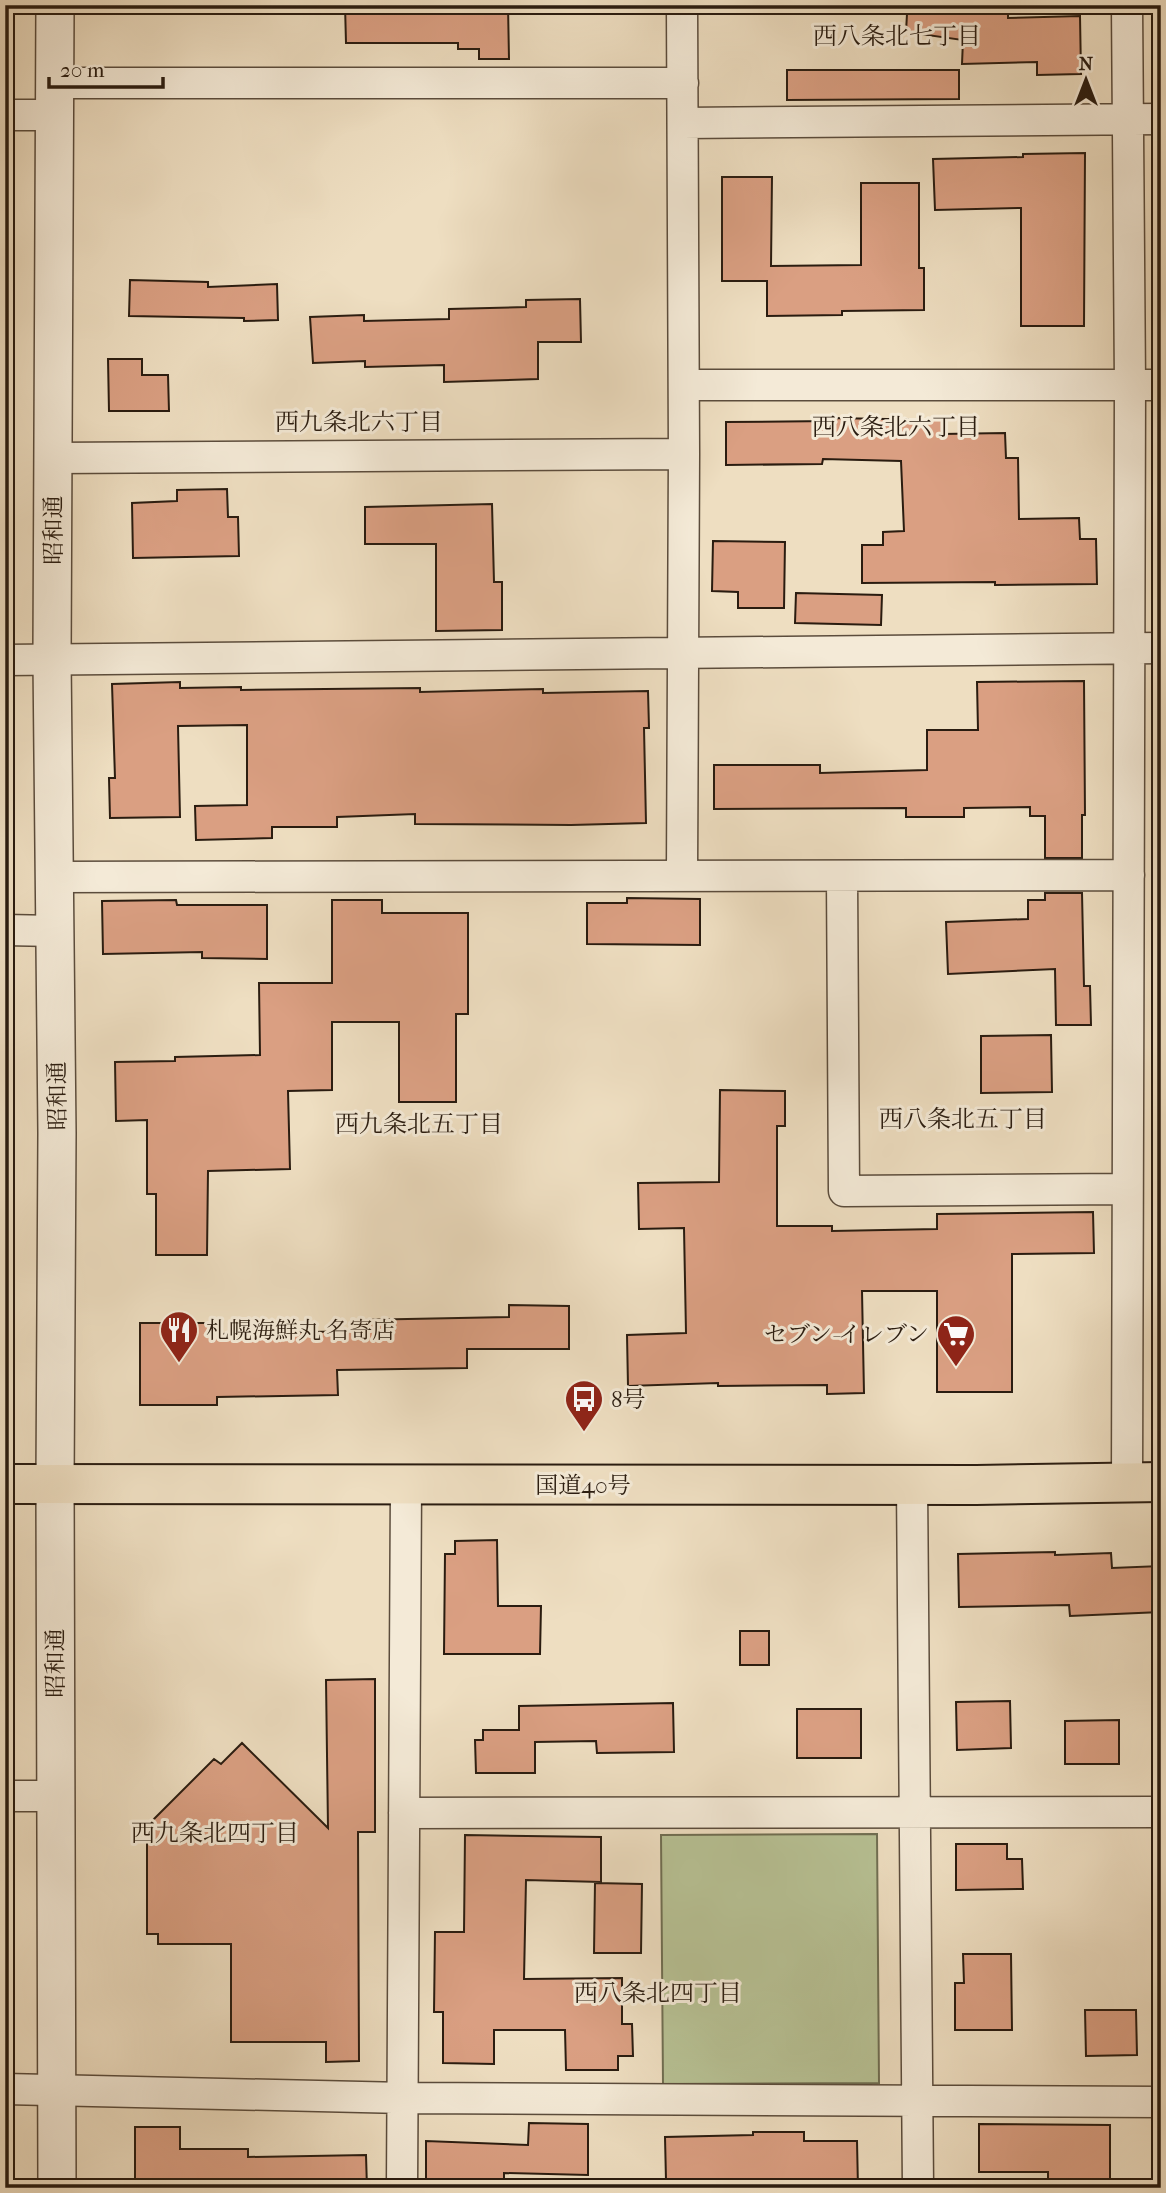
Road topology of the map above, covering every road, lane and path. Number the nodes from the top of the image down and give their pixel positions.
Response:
1 (55, 5) edge
2 (682, 5) edge
3 (1127, 5) edge
4 (682, 83) junction
5 (55, 99) junction
6 (5, 115) edge
7 (1128, 119) junction
8 (1161, 119) edge
9 (683, 123) junction
10 (684, 385) junction
11 (1130, 385) junction
12 (1161, 385) edge
13 (684, 454) junction
14 (53, 458) junction
15 (1129, 648) junction
16 (1161, 648) edge
17 (683, 654) junction
18 (52, 659) junction
19 (5, 660) edge
20 (682, 876) junction
21 (1129, 876) junction
22 (54, 877) junction
23 (842, 877) junction
24 (5, 930) edge
25 (55, 931) junction
26 (1126, 1189) junction
27 (1144, 1482) edge
28 (55, 1483) junction
29 (5, 1484) edge
30 (406, 1485) junction
31 (912, 1485) junction
32 (5, 1796) edge
33 (56, 1796) junction
34 (914, 1811) junction
35 (1161, 1812) edge
36 (404, 1813) junction
37 (5, 2089) edge
38 (57, 2089) junction
39 (404, 2098) junction
40 (917, 2102) junction
41 (1161, 2102) edge
42 (57, 2188) edge
43 (402, 2188) edge
44 (918, 2188) edge

1 - 5 street, 昭和通
2 - 4 street
3 - 7 street
4 - 5 street
4 - 9 street
5 - 6 street
5 - 14 street, 昭和通
7 - 8 street
7 - 9 street
7 - 11 street
9 - 10 street
10 - 11 street
10 - 13 street
11 - 12 street
11 - 15 street
13 - 14 street
13 - 17 street
14 - 18 street, 昭和通
15 - 16 street
15 - 17 street
15 - 21 street
17 - 18 street
17 - 20 street
18 - 19 street
18 - 22 street, 昭和通
20 - 22 street
20 - 23 street
21 - 23 street
21 - 26 street
22 - 25 street, 昭和通
23 - 26 street
24 - 25 street
25 - 28 street, 昭和通
26 - 27 street
27 - 31 highway, 国道40号
28 - 29 highway, 国道40号
28 - 30 highway, 国道40号
28 - 33 street, 昭和通
30 - 31 highway, 国道40号
30 - 36 street
31 - 34 street
32 - 33 street
33 - 38 street, 昭和通
34 - 35 street
34 - 36 street
34 - 40 street
36 - 39 street
37 - 38 street
38 - 39 street
38 - 42 street, 昭和通
39 - 40 street
39 - 43 street
40 - 41 street
40 - 44 street

